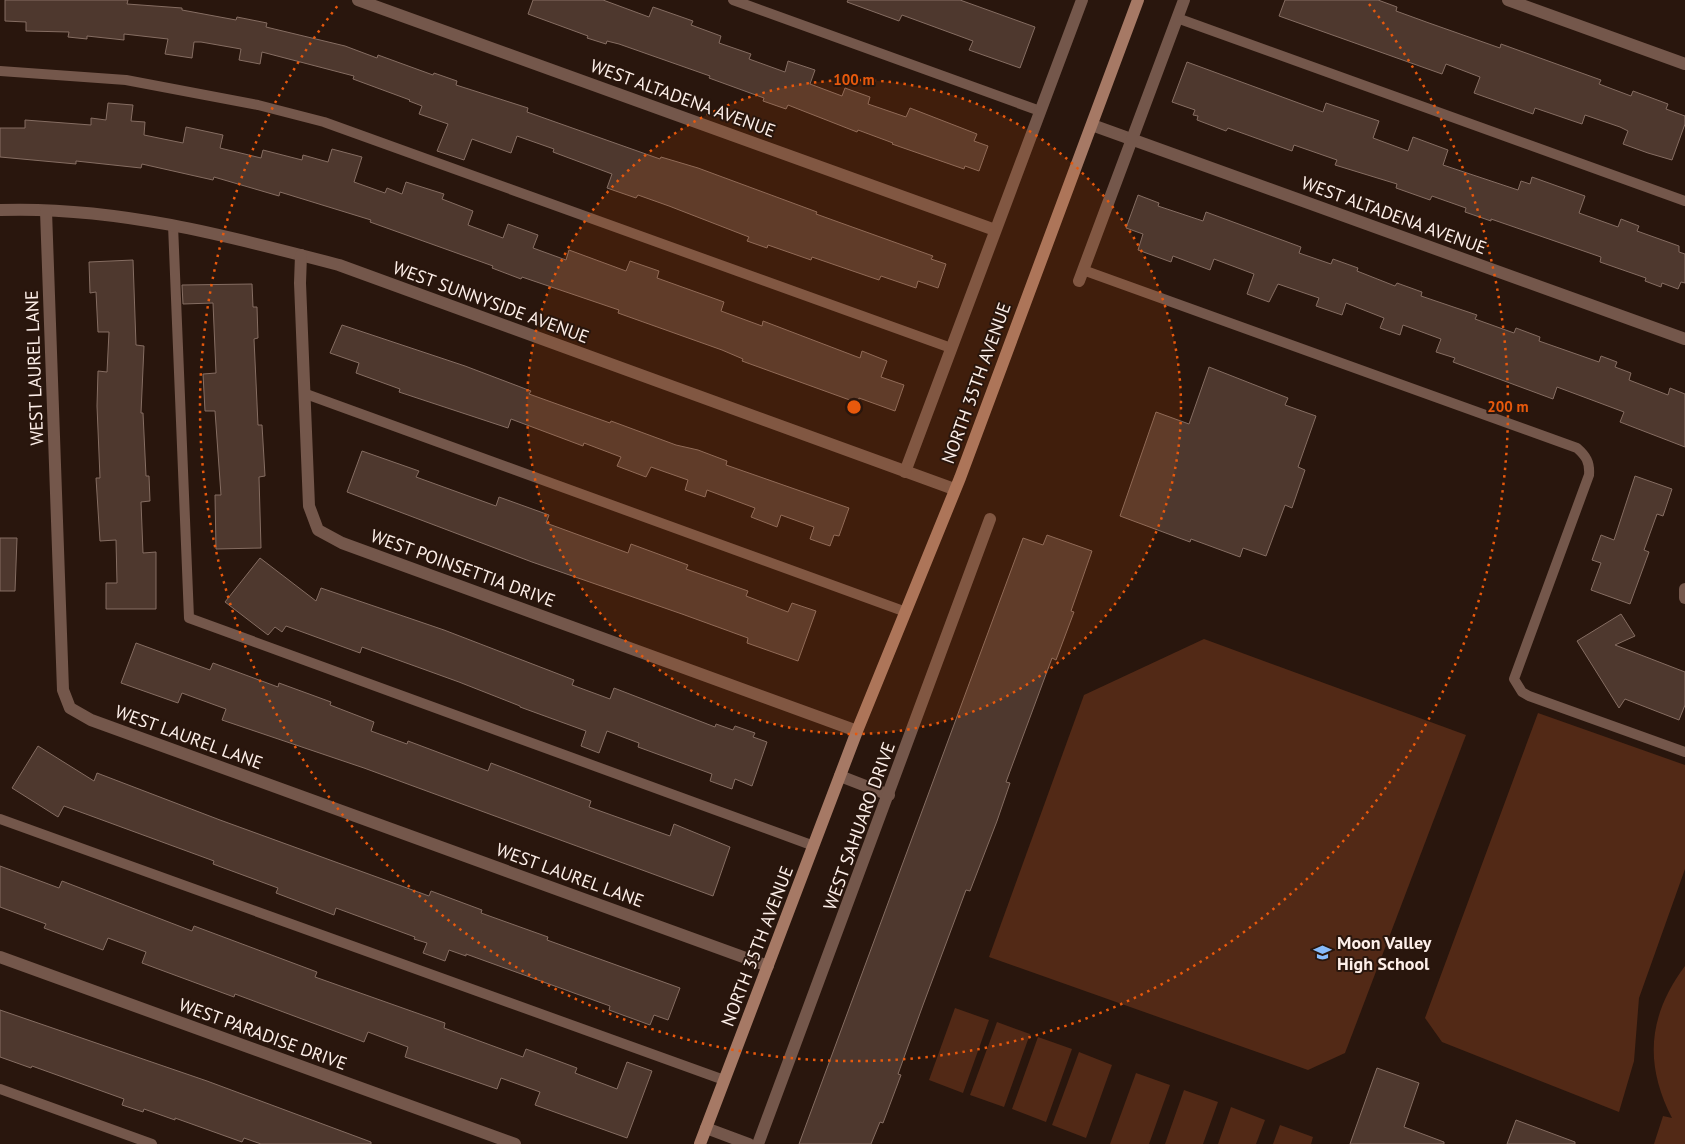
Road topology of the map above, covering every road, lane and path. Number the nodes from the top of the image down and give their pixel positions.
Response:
1 (358, 0) edge
2 (733, 0) edge
3 (1082, 0) edge
4 (1138, 0) edge
5 (1184, 0) edge
6 (1508, 0) edge
7 (1177, 18) junction
8 (1685, 64) edge
9 (0, 71) edge
10 (1040, 111) junction
11 (1092, 125) junction
12 (1132, 139) junction
13 (1685, 201) edge
14 (0, 210) edge
15 (46, 211) junction
16 (173, 225) junction
17 (995, 230) junction
18 (302, 255) junction
19 (1081, 275) joint
20 (1685, 338) edge
21 (951, 348) junction
22 (306, 394) junction
23 (905, 472) junction
24 (954, 489) junction
25 (990, 519) dead end
26 (1685, 589) edge
27 (1685, 598) edge
28 (906, 612) junction
29 (857, 731) junction
30 (1685, 752) edge
31 (840, 776) junction
32 (889, 795) junction
33 (0, 819) edge
34 (814, 846) junction
35 (0, 957) edge
36 (768, 966) junction
37 (724, 1080) junction
38 (0, 1089) edge
39 (706, 1128) junction
40 (152, 1144) edge
41 (515, 1144) edge
42 (700, 1144) edge
43 (749, 1144) edge
44 (758, 1144) edge

1 - 17 street, WEST ALTADENA AVENUE
2 - 10 lane
3 - 10 street, NORTH 35TH AVENUE
4 - 11 main road, NORTH 35TH AVENUE
5 - 7 street
6 - 8 street
7 - 12 street
7 - 13 lane
9 - 21 lane
10 - 17 street, NORTH 35TH AVENUE
11 - 12 street, WEST ALTADENA AVENUE
11 - 24 main road, NORTH 35TH AVENUE
12 - 19 street
12 - 20 street, WEST ALTADENA AVENUE
14 - 15 street, WEST SUNNYSIDE AVENUE
15 - 16 street, WEST SUNNYSIDE AVENUE
15 - 36 street, WEST LAUREL LANE
16 - 18 street, WEST SUNNYSIDE AVENUE
16 - 34 lane
17 - 21 street, NORTH 35TH AVENUE
18 - 22 street, WEST POINSETTIA DRIVE
18 - 23 street, WEST SUNNYSIDE AVENUE
19 - 30 lane
21 - 23 street, NORTH 35TH AVENUE
22 - 28 lane
22 - 29 street, WEST POINSETTIA DRIVE
23 - 24 street, WEST SUNNYSIDE AVENUE
24 - 28 main road, NORTH 35TH AVENUE
25 - 32 street, WEST SAHUARO DRIVE
26 - 27 street
28 - 29 main road, NORTH 35TH AVENUE
29 - 31 main road, NORTH 35TH AVENUE
31 - 32 street
31 - 34 main road, NORTH 35TH AVENUE
32 - 44 street, WEST SAHUARO DRIVE
33 - 37 lane
34 - 36 main road, NORTH 35TH AVENUE
35 - 41 street, WEST PARADISE DRIVE
36 - 37 main road, NORTH 35TH AVENUE
37 - 39 main road, NORTH 35TH AVENUE
38 - 40 lane
39 - 42 main road, NORTH 35TH AVENUE
39 - 43 street

